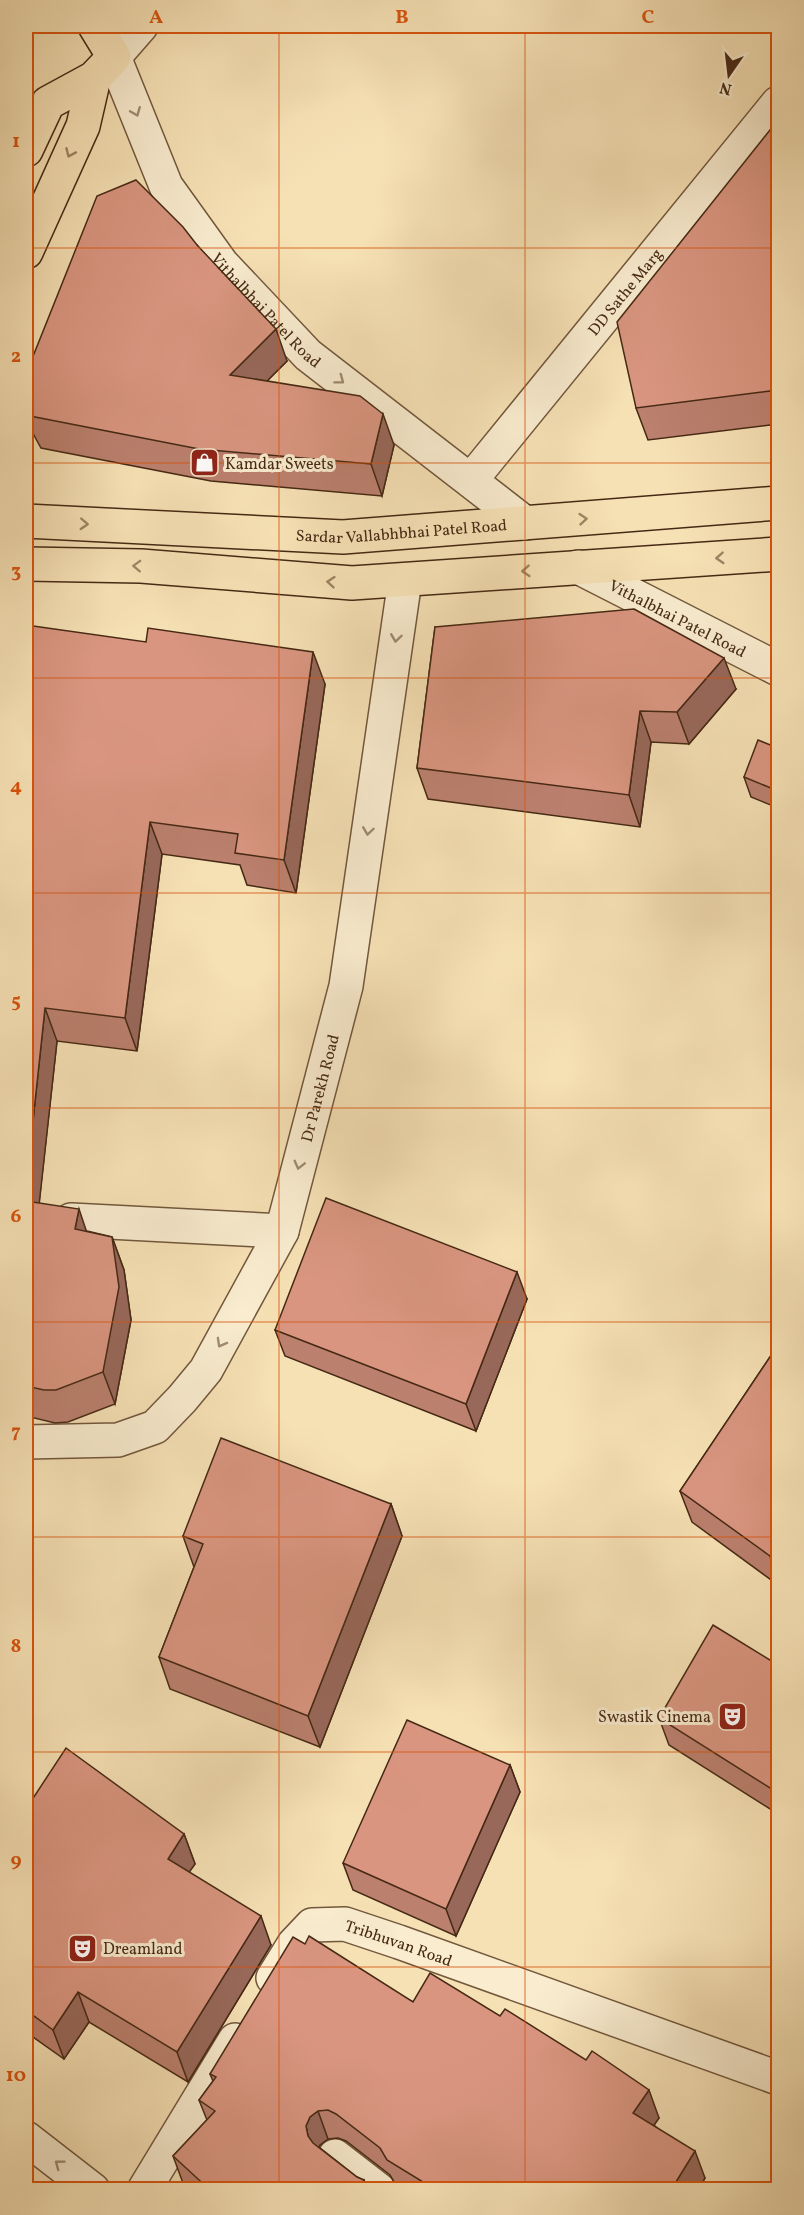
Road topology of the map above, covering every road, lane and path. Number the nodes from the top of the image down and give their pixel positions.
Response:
1 (95, 26) edge
2 (141, 26) edge
3 (104, 68) junction
4 (778, 103) edge
5 (26, 150) edge
6 (26, 252) edge
7 (471, 480) junction
8 (778, 503) edge
9 (26, 521) edge
10 (525, 523) junction
11 (778, 554) edge
12 (26, 564) edge
13 (578, 567) junction
14 (405, 580) junction
15 (778, 669) edge
16 (71, 1220) edge
17 (282, 1231) junction
18 (26, 1442) edge
19 (778, 2078) edge
20 (26, 2138) edge
21 (335, 2156) dead end
22 (93, 2190) edge
23 (144, 2190) edge
24 (379, 2190) edge

1 - 3 main road, Vithalbhai Patel Road
2 - 3 street
3 - 5 main road
3 -> 6 main road
3 -> 7 street, Vithalbhai Patel Road
4 - 7 street, DD Sathe Marg
7 - 10 street, Vithalbhai Patel Road
10 -> 8 main road, Sardar Vallabhbhai Patel Road
9 -> 10 main road, Sardar Vallabhbhai Patel Road
11 -> 13 main road
14 -> 12 main road
13 -> 14 main road
13 - 15 street, Vithalbhai Patel Road
14 -> 17 street, Dr Parekh Road
16 - 17 street
17 -> 18 street, Dr Parekh Road
19 - 23 street, Tribhuvan Road
22 -> 20 street
21 - 24 street

